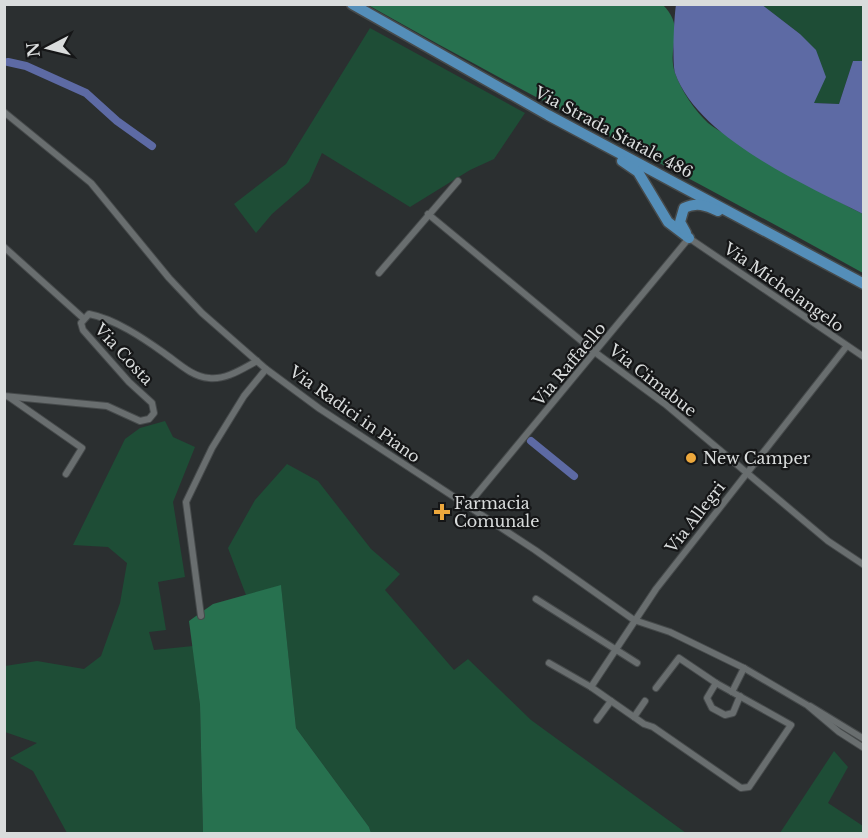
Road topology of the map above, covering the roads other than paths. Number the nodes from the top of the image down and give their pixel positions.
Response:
1 (352, 4) edge
2 (4, 112) edge
3 (586, 135) junction
4 (458, 182) dead end
5 (428, 214) junction
6 (770, 233) junction
7 (689, 238) junction
8 (4, 247) edge
9 (379, 273) dead end
10 (864, 284) edge
11 (83, 318) junction
12 (846, 347) junction
13 (596, 353) junction
14 (864, 357) edge
15 (257, 361) junction
16 (266, 369) junction
17 (6, 396) edge
18 (66, 474) dead end
19 (746, 474) junction
20 (467, 506) junction
21 (864, 565) edge
22 (536, 599) dead end
23 (201, 616) dead end
24 (634, 620) junction
25 (616, 649) junction
26 (549, 663) dead end
27 (637, 663) dead end
28 (744, 668) junction
29 (716, 683) junction
30 (591, 687) junction
31 (657, 688) dead end
32 (732, 692) junction
33 (740, 696) junction
34 (611, 701) junction
35 (645, 701) dead end
36 (807, 705) junction
37 (634, 717) junction
38 (597, 720) dead end
39 (864, 739) edge
40 (864, 748) edge

1 - 3 main road, Via Strada Statale 486
2 - 15 street, Via Radici in Piano
3 - 6 main road, Via Strada Statale 486
3 - 7 main road
4 - 5 street
5 - 9 street
5 - 13 street, Via Cimabue
6 - 7 main road
6 - 10 main road, Via Strada Statale 486
7 - 12 street, Via Michelangelo
7 - 13 street, Via Raffaello
8 - 11 street
11 - 15 street, Via Costa
11 - 17 street, Via Costa
12 - 14 street, Via Michelangelo
12 - 19 street, Via Allegri
13 - 19 street, Via Cimabue
13 - 20 street, Via Raffaello
15 - 16 street, Via Radici in Piano
16 - 20 street, Via Radici in Piano
16 - 23 street
17 - 18 street, Via Costa
19 - 21 street, Via Cimabue
19 - 24 street, Via Allegri
20 - 24 street, Via Radici in Piano
22 - 25 street
24 - 25 street, Via Allegri
24 - 28 street, Via Radici in Piano
25 - 27 street
25 - 30 street, Via Allegri
26 - 30 street
28 - 32 street
28 - 36 street, Via Radici in Piano
29 - 31 street
29 - 32 street
29 - 33 street
30 - 34 street
32 - 33 street
33 - 37 street
34 - 37 street
34 - 38 street
35 - 37 street
36 - 39 street
36 - 40 street, Via Radici in Piano

